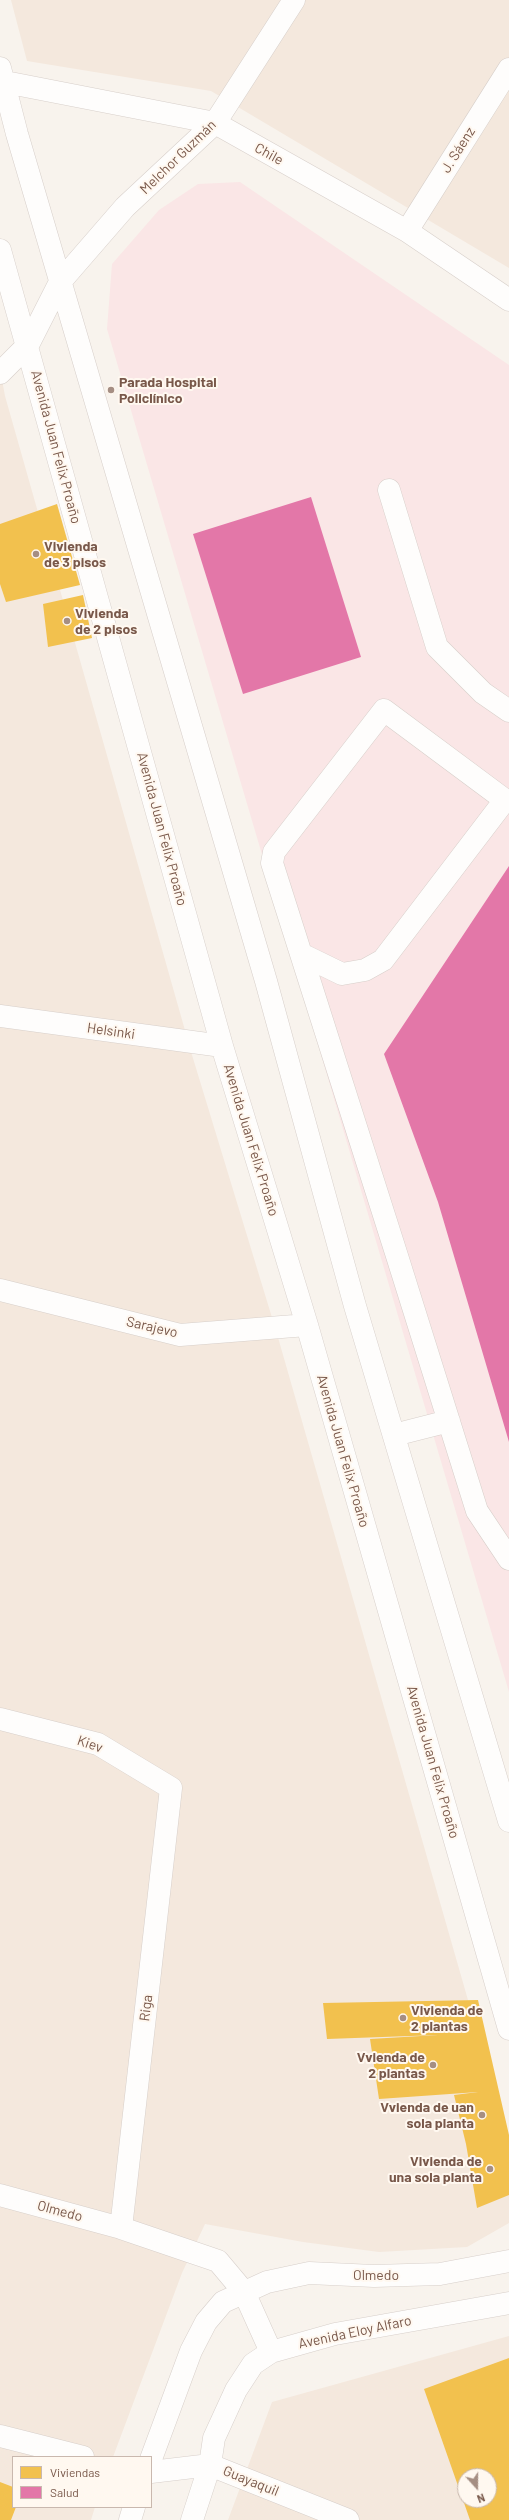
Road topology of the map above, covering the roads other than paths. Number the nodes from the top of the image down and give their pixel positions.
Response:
1 (294, 0) edge
2 (509, 69) edge
3 (1, 77) edge
4 (215, 123) junction
5 (407, 231) junction
6 (0, 250) edge
7 (60, 282) junction
8 (509, 300) edge
9 (28, 345) junction
10 (0, 373) edge
11 (389, 490) dead end
12 (509, 711) edge
13 (302, 954) junction
14 (0, 1016) edge
15 (222, 1046) junction
16 (0, 1290) edge
17 (307, 1325) junction
18 (448, 1421) junction
19 (394, 1435) junction
20 (509, 1559) edge
21 (0, 1719) edge
22 (172, 1788) joint
23 (509, 1821) edge
24 (509, 2029) edge
25 (0, 2195) edge
26 (121, 2228) junction
27 (509, 2260) edge
28 (244, 2292) junction
29 (509, 2303) edge
30 (271, 2352) junction
31 (0, 2436) edge
32 (79, 2456) edge
33 (152, 2456) edge
34 (210, 2465) junction
35 (152, 2472) edge
36 (134, 2508) edge
37 (130, 2520) edge
38 (192, 2520) edge
39 (348, 2520) edge

1 - 4 street, Melchor Guzmán
2 - 5 street, J. Sáenz
3 - 4 street, Chile
3 - 7 street
4 - 5 street, Chile
4 - 7 street, Melchor Guzmán
5 - 8 street, Chile
6 - 9 street, Avenida Juan Felix Proaño
7 - 9 street, Melchor Guzmán
7 - 19 street
9 - 10 street, Melchor Guzmán
9 - 15 street, Avenida Juan Felix Proaño
11 - 12 street
13 - 13 street
13 - 18 street
14 - 15 street, Helsinki
15 - 17 street, Avenida Juan Felix Proaño
16 - 17 street, Sarajevo
17 - 24 street, Avenida Juan Felix Proaño
18 - 19 street
18 - 20 street
19 - 23 street
21 - 22 street, Kiev
22 - 26 street, Riga
25 - 26 street, Olmedo
26 - 28 street, Olmedo
27 - 28 street, Olmedo
28 - 30 street, Olmedo
28 - 33 street, Olmedo
29 - 30 street, Avenida Eloy Alfaro
30 - 34 street, Avenida Eloy Alfaro
31 - 32 street
34 - 35 street, Guayaquil
34 - 38 street, Avenida Eloy Alfaro
34 - 39 street, Guayaquil
36 - 37 street

